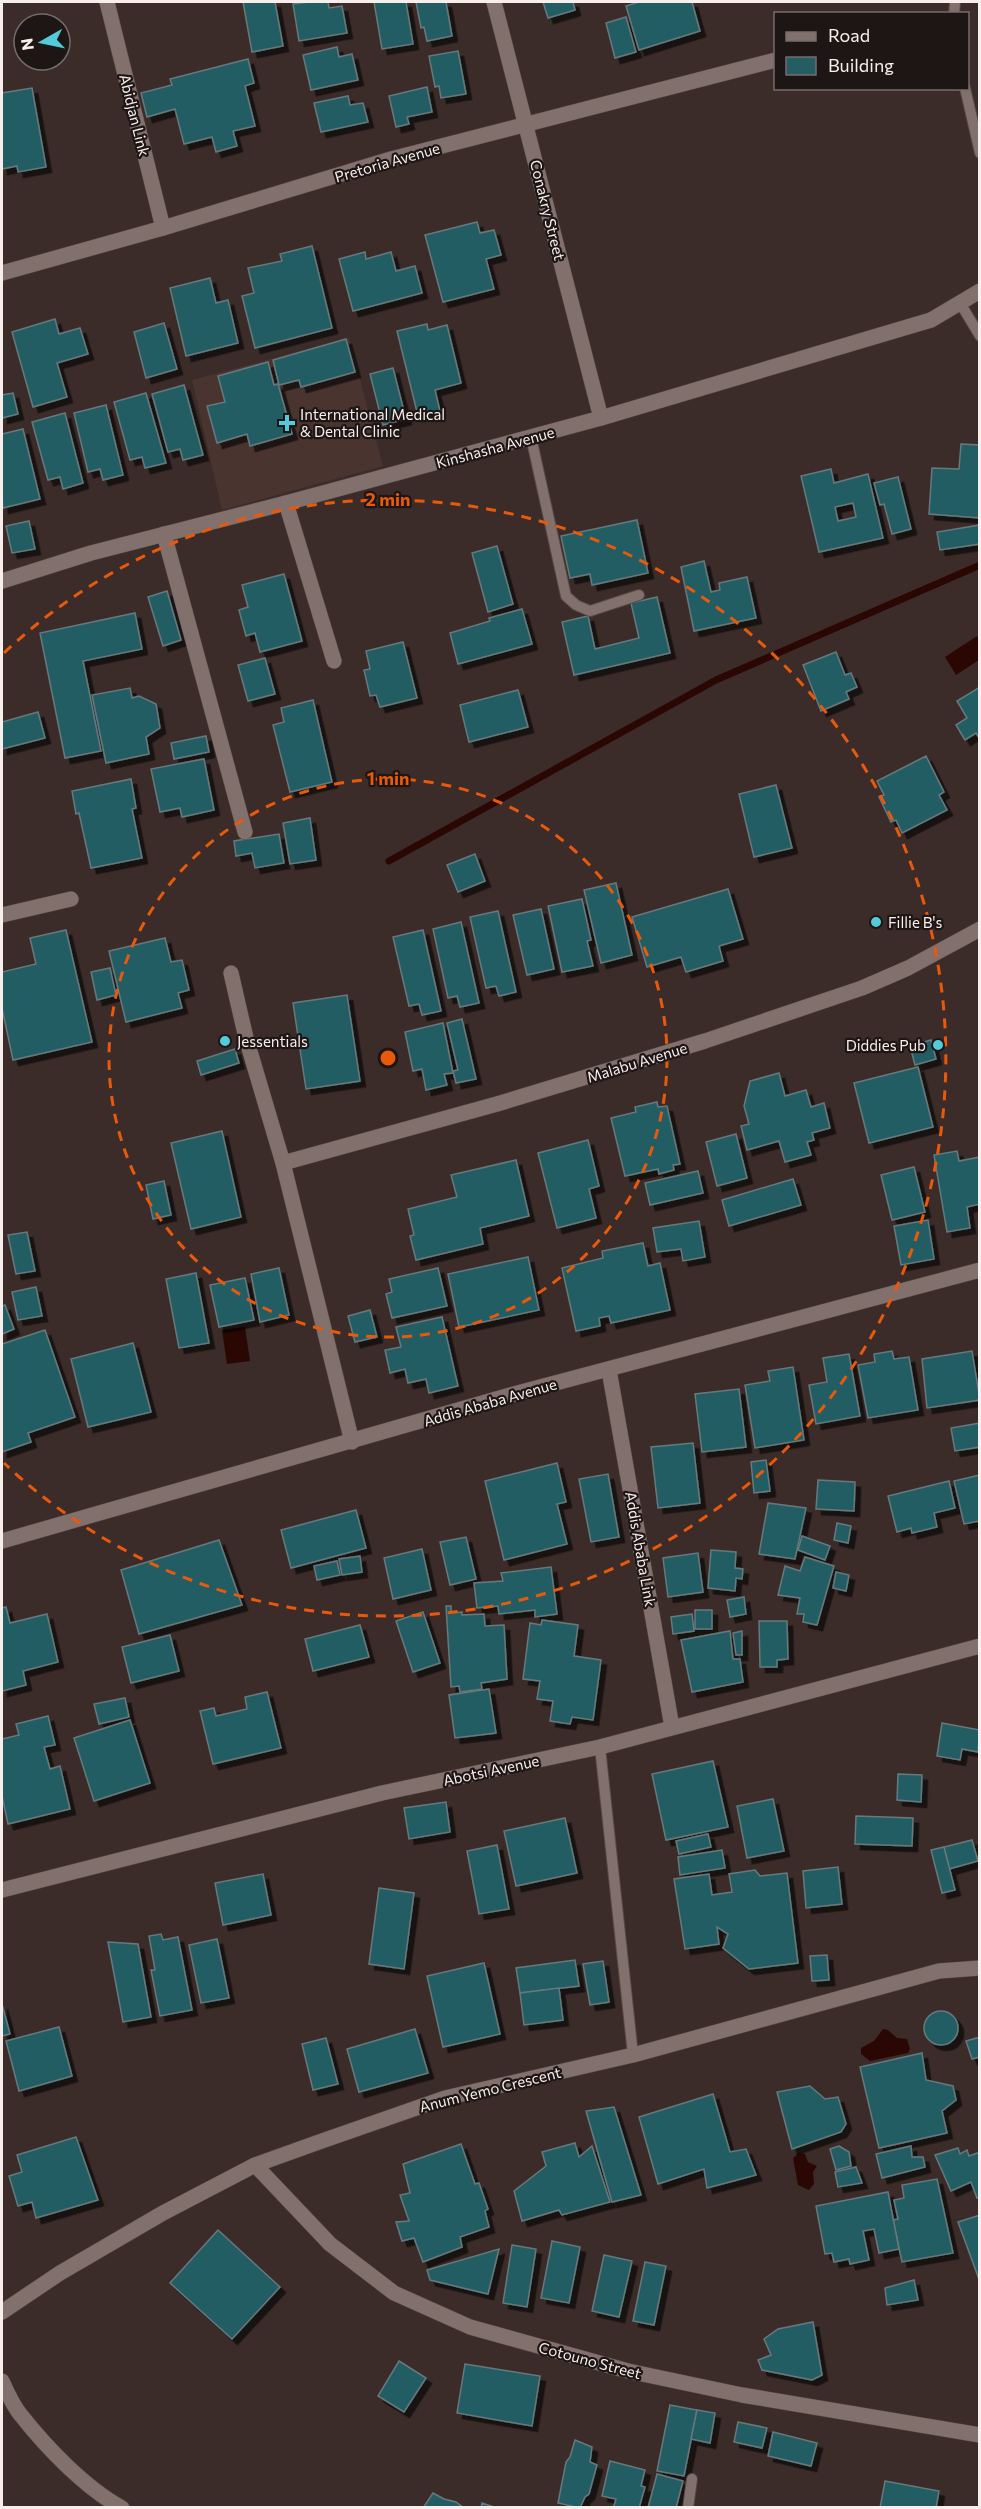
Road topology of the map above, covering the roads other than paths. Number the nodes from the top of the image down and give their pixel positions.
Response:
1 (107, 2) edge
2 (494, 2) edge
3 (774, 61) edge
4 (965, 90) edge
5 (527, 125) junction
6 (980, 153) edge
7 (163, 228) junction
8 (2, 273) edge
9 (980, 291) edge
10 (960, 303) junction
11 (980, 336) edge
12 (601, 418) junction
13 (531, 437) junction
14 (286, 503) junction
15 (164, 534) junction
16 (2, 581) edge
17 (639, 595) dead end
18 (334, 661) dead end
19 (244, 832) dead end
20 (71, 899) dead end
21 (2, 915) edge
22 (980, 929) edge
23 (231, 973) dead end
24 (283, 1163) junction
25 (980, 1270) edge
26 (609, 1370) junction
27 (352, 1442) junction
28 (2, 1541) edge
29 (980, 1646) edge
30 (672, 1727) junction
31 (600, 1747) junction
32 (2, 1890) edge
33 (980, 1968) edge
34 (633, 2055) junction
35 (255, 2165) junction
36 (2, 2312) edge
37 (2, 2381) edge
38 (980, 2435) edge
39 (692, 2479) dead end
40 (104, 2504) edge
41 (122, 2508) edge
42 (688, 2508) edge

1 - 7 street, Abidjan Link
2 - 5 street, Conakry Street
3 - 5 street, Pretoria Avenue
4 - 6 lane
5 - 7 street, Pretoria Avenue
5 - 12 street, Conakry Street
7 - 8 street, Pretoria Avenue
9 - 10 street, Kinshasha Avenue
10 - 11 lane
10 - 12 street, Kinshasha Avenue
12 - 13 street, Kinshasha Avenue
13 - 14 street, Kinshasha Avenue
13 - 17 lane
14 - 15 street, Kinshasha Avenue
14 - 18 street
15 - 16 street, Kinshasha Avenue
15 - 19 street
20 - 21 street
22 - 24 street, Malabu Avenue
23 - 24 street
24 - 27 street
25 - 26 street, Addis Ababa Avenue
26 - 27 street, Addis Ababa Avenue
26 - 30 street, Addis Ababa Link
27 - 28 street, Addis Ababa Avenue
29 - 30 street, Abotsi Avenue
30 - 31 street, Abotsi Avenue
31 - 32 street, Abotsi Avenue
31 - 34 lane
33 - 34 street, Anum Yemo Crescent
34 - 35 street, Anum Yemo Crescent
35 - 36 street, Anum Yemo Crescent
35 - 38 street, Cotouno Street
37 - 40 street
39 - 42 lane
40 - 41 street

